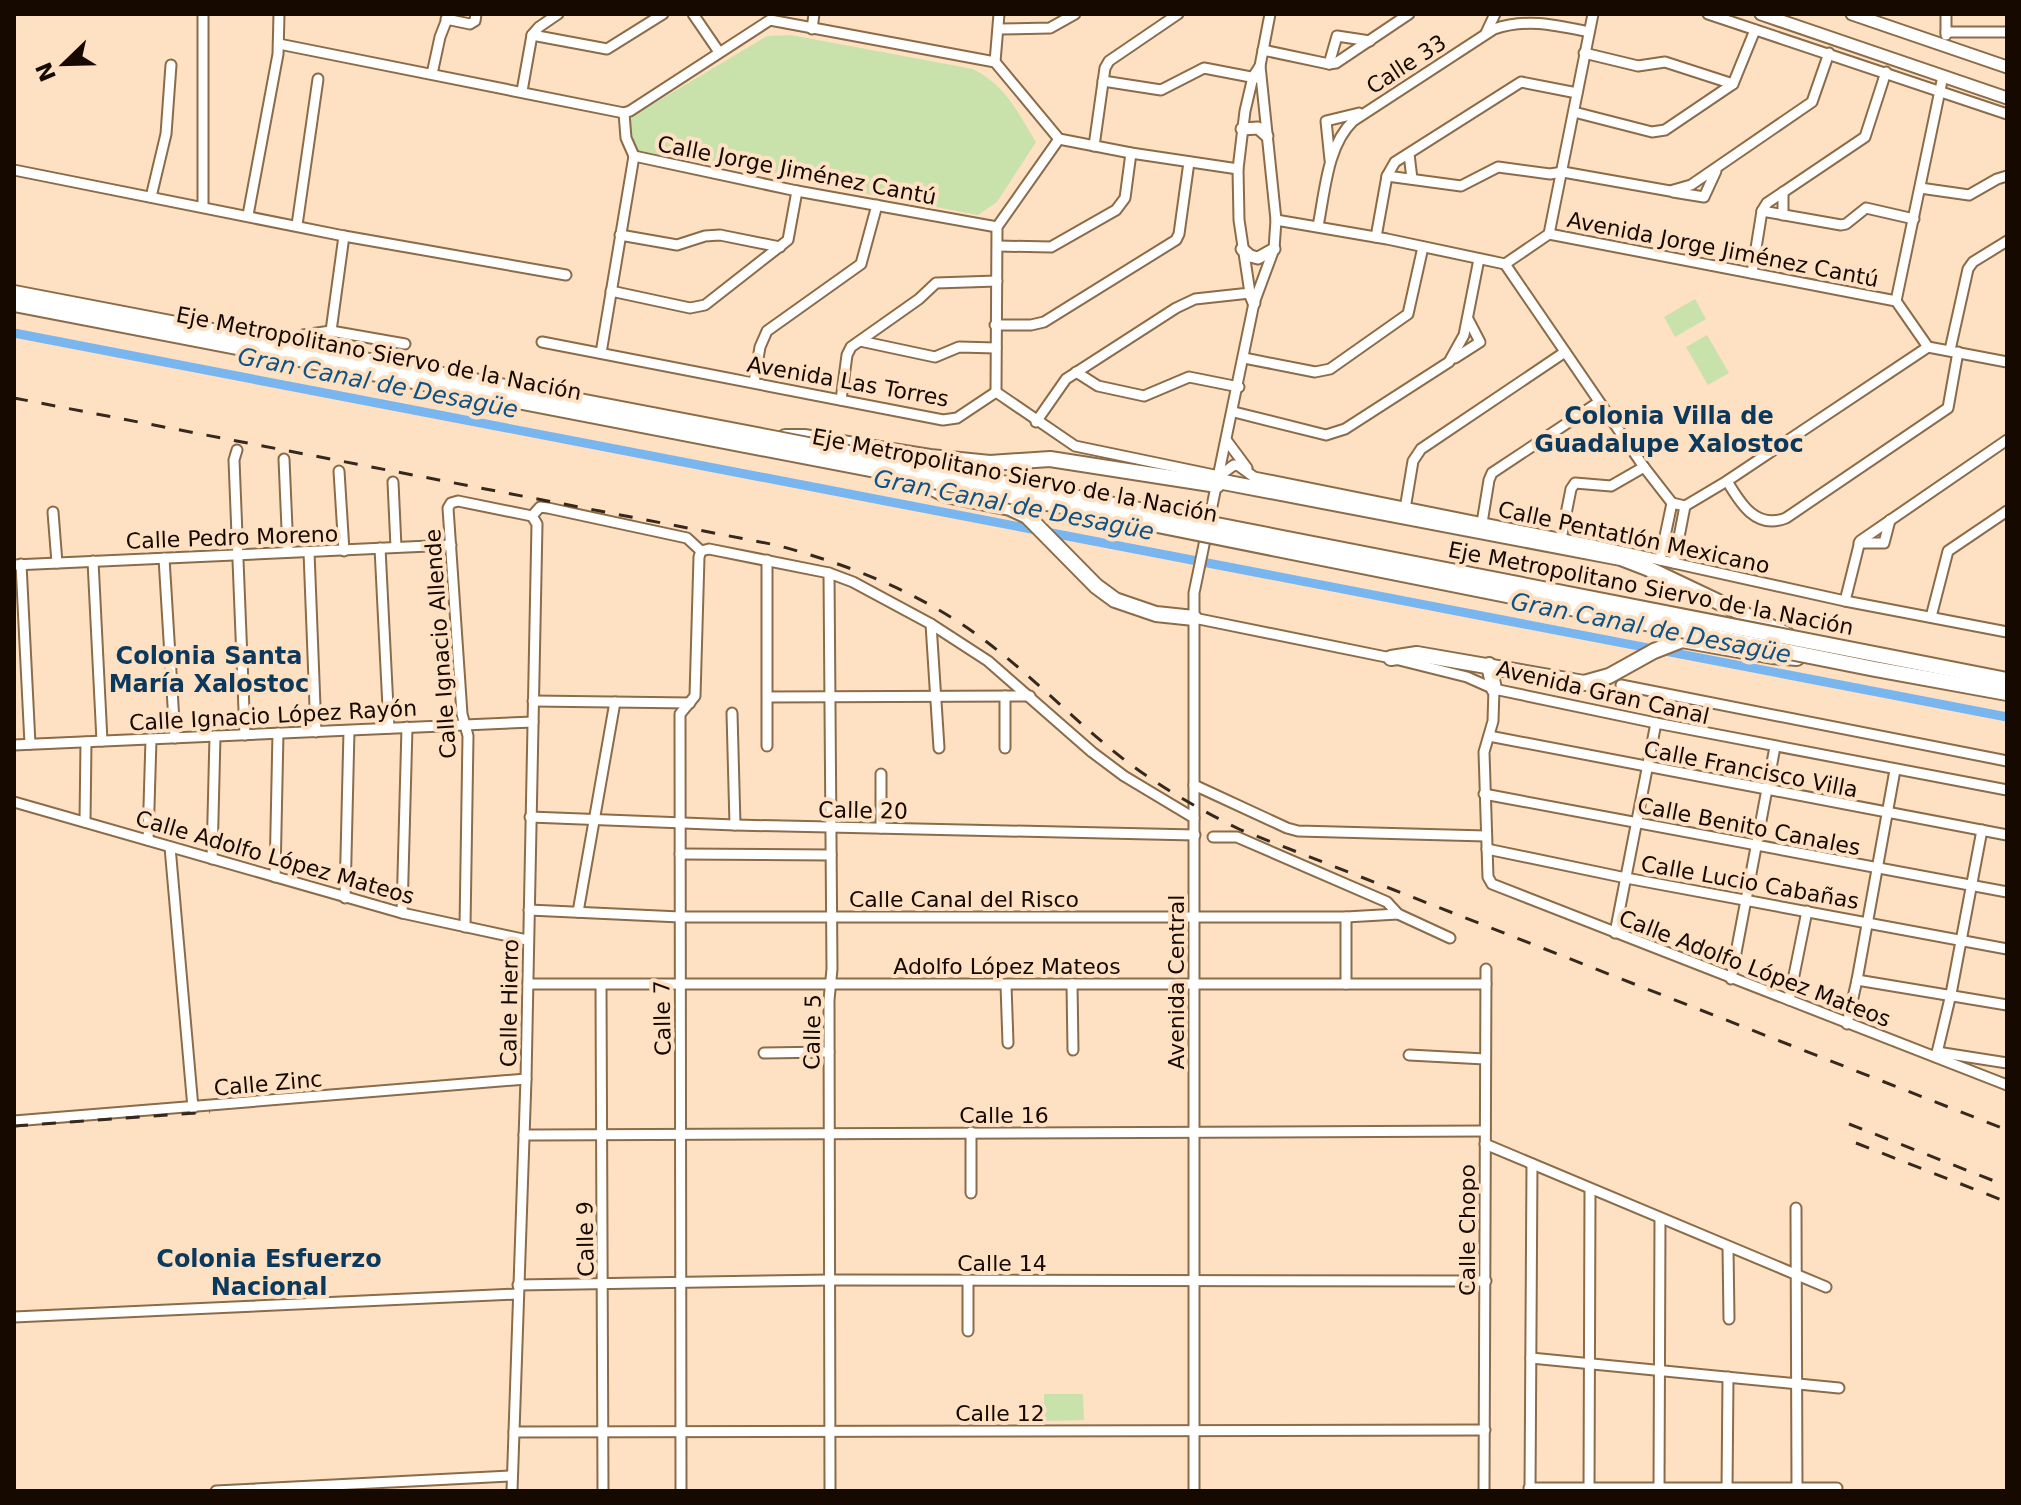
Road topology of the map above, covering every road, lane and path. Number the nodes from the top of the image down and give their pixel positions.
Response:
1 (203, 14) edge
2 (279, 14) edge
3 (558, 14) edge
4 (663, 14) edge
5 (693, 14) edge
6 (814, 14) edge
7 (999, 14) edge
8 (1075, 14) edge
9 (1178, 14) edge
10 (1270, 14) edge
11 (1409, 14) edge
12 (1495, 14) edge
13 (1520, 14) edge
14 (1593, 14) edge
15 (1708, 14) edge
16 (1761, 14) edge
17 (1852, 14) edge
18 (1946, 14) edge
19 (447, 16) edge
20 (768, 17) edge
21 (1787, 18) edge
22 (475, 19) edge
23 (1538, 22) junction
24 (812, 29) junction
25 (999, 29) junction
26 (1755, 30) junction
27 (1589, 32) junction
28 (1946, 32) junction
29 (2007, 32) edge
30 (1486, 33) junction
31 (532, 35) junction
32 (1370, 41) junction
33 (279, 44) junction
34 (1945, 46) junction
35 (1263, 50) junction
36 (719, 52) junction
37 (1584, 53) junction
38 (1829, 53) junction
39 (995, 62) junction
40 (1329, 64) junction
41 (171, 65) dead end
42 (2007, 67) edge
43 (1886, 72) junction
44 (432, 74) junction
45 (1943, 76) junction
46 (318, 79) dead end
47 (1258, 79) junction
48 (1103, 81) junction
49 (1733, 84) junction
50 (522, 91) junction
51 (1940, 92) junction
52 (1577, 93) junction
53 (2007, 98) edge
54 (1367, 112) junction
55 (1574, 112) junction
56 (624, 113) junction
57 (2007, 114) edge
58 (1242, 129) junction
59 (1267, 136) junction
60 (1059, 139) junction
61 (1094, 146) junction
62 (1131, 153) junction
63 (1409, 154) junction
64 (634, 156) junction
65 (1189, 162) junction
66 (1331, 164) junction
67 (1717, 168) junction
68 (1238, 169) junction
69 (14, 170) edge
70 (1563, 172) junction
71 (1387, 176) junction
72 (2007, 176) edge
73 (1412, 179) junction
74 (1920, 188) junction
75 (797, 191) junction
76 (1670, 191) junction
77 (1783, 192) junction
78 (151, 197) junction
79 (877, 205) junction
80 (203, 207) junction
81 (1762, 211) junction
82 (248, 215) junction
83 (1783, 215) junction
84 (1914, 219) junction
85 (1276, 220) junction
86 (297, 225) junction
87 (1318, 226) junction
88 (997, 227) junction
89 (1549, 234) junction
90 (620, 235) junction
91 (344, 236) junction
92 (1376, 237) junction
93 (2007, 241) edge
94 (998, 246) junction
95 (780, 247) junction
96 (1423, 247) junction
97 (1242, 249) junction
98 (1274, 249) junction
99 (1479, 259) junction
100 (1505, 264) junction
101 (1752, 273) junction
102 (566, 275) dead end
103 (997, 281) junction
104 (611, 291) junction
105 (14, 293) edge
106 (1252, 298) junction
107 (1896, 301) junction
108 (14, 304) edge
109 (1468, 319) junction
110 (995, 325) junction
111 (331, 331) junction
112 (303, 335) dead end
113 (860, 341) junction
114 (542, 342) dead end
115 (405, 344) dead end
116 (1928, 347) junction
117 (996, 348) junction
118 (1954, 351) junction
119 (1565, 352) junction
120 (601, 353) junction
121 (1244, 358) junction
122 (2007, 360) edge
123 (1449, 362) junction
124 (1076, 372) junction
125 (754, 382) junction
126 (1239, 387) junction
127 (996, 392) junction
128 (841, 400) junction
129 (1599, 402) junction
130 (1234, 412) junction
131 (1036, 422) junction
132 (772, 438) junction
133 (2007, 440) edge
134 (1227, 441) junction
135 (237, 450) dead end
136 (284, 459) dead end
137 (1644, 467) junction
138 (339, 471) dead end
139 (909, 477) junction
140 (1254, 477) junction
141 (1218, 480) junction
142 (1727, 481) junction
143 (393, 482) dead end
144 (1672, 503) junction
145 (1685, 506) junction
146 (1405, 509) junction
147 (2007, 511) edge
148 (53, 512) dead end
149 (532, 516) junction
150 (1890, 520) junction
151 (1482, 523) junction
152 (1561, 539) junction
153 (1859, 543) junction
154 (451, 545) junction
155 (396, 547) junction
156 (380, 548) junction
157 (344, 551) junction
158 (701, 551) junction
159 (288, 552) junction
160 (309, 552) junction
161 (237, 554) junction
162 (164, 558) junction
163 (767, 560) junction
164 (1660, 560) junction
165 (93, 561) junction
166 (57, 563) junction
167 (1674, 563) junction
168 (18, 564) edge
169 (829, 573) junction
170 (1845, 601) junction
171 (1931, 617) junction
172 (1194, 618) junction
173 (931, 624) junction
174 (2007, 632) edge
175 (1794, 638) junction
176 (1391, 658) junction
177 (1834, 659) junction
178 (1489, 665) junction
179 (2007, 680) edge
180 (1621, 685) dead end
181 (1494, 689) junction
182 (2007, 693) edge
183 (1005, 696) junction
184 (1030, 696) junction
185 (768, 697) junction
186 (831, 697) junction
187 (937, 698) junction
188 (533, 701) junction
189 (615, 702) junction
190 (690, 703) junction
191 (732, 713) dead end
192 (533, 722) junction
193 (1656, 723) junction
194 (465, 724) junction
195 (407, 727) junction
196 (389, 728) junction
197 (349, 731) junction
198 (316, 732) junction
199 (278, 733) junction
200 (245, 735) junction
201 (215, 736) junction
202 (1489, 736) junction
203 (175, 738) junction
204 (151, 739) junction
205 (102, 741) junction
206 (86, 742) junction
207 (30, 744) junction
208 (14, 745) edge
209 (767, 746) dead end
210 (1775, 747) junction
211 (939, 748) dead end
212 (1005, 748) dead end
213 (2007, 761) edge
214 (1649, 768) junction
215 (1895, 770) junction
216 (881, 774) dead end
217 (1194, 785) junction
218 (1767, 790) junction
219 (2007, 790) edge
220 (1484, 794) junction
221 (14, 802) edge
222 (1888, 813) junction
223 (530, 817) junction
224 (1194, 818) junction
225 (595, 821) junction
226 (85, 822) junction
227 (680, 823) junction
228 (1637, 824) junction
229 (735, 825) junction
230 (831, 827) junction
231 (881, 828) junction
232 (1982, 830) junction
233 (1195, 835) junction
234 (2007, 835) edge
235 (1486, 836) junction
236 (1213, 837) dead end
237 (148, 840) junction
238 (1757, 846) junction
239 (170, 847) junction
240 (1487, 849) junction
241 (680, 854) junction
242 (831, 855) junction
243 (212, 859) junction
244 (1877, 868) junction
245 (275, 877) junction
246 (1626, 878) junction
247 (1972, 886) junction
248 (2007, 892) edge
249 (345, 898) junction
250 (1746, 900) junction
251 (529, 910) junction
252 (1807, 911) junction
253 (578, 912) junction
254 (402, 913) junction
255 (1398, 914) junction
256 (1194, 916) junction
257 (680, 917) junction
258 (1346, 917) junction
259 (831, 918) junction
260 (1868, 922) junction
261 (465, 927) junction
262 (1615, 933) junction
263 (1450, 938) dead end
264 (527, 940) junction
265 (1960, 940) junction
266 (2007, 949) edge
267 (1486, 969) dead end
268 (1731, 979) junction
269 (1857, 980) junction
270 (528, 984) junction
271 (831, 984) junction
272 (1072, 984) junction
273 (1194, 984) junction
274 (1346, 984) junction
275 (1486, 984) junction
276 (679, 985) junction
277 (1006, 985) junction
278 (601, 986) junction
279 (1951, 994) junction
280 (1789, 1000) junction
281 (2007, 1005) edge
282 (1847, 1024) junction
283 (1008, 1043) dead end
284 (1073, 1050) dead end
285 (829, 1052) junction
286 (764, 1053) dead end
287 (1409, 1055) dead end
288 (1936, 1055) junction
289 (1485, 1059) junction
290 (2007, 1063) edge
291 (526, 1079) junction
292 (2007, 1085) edge
293 (193, 1108) junction
294 (14, 1121) edge
295 (1485, 1131) junction
296 (971, 1132) junction
297 (829, 1133) junction
298 (1195, 1133) junction
299 (524, 1135) junction
300 (601, 1135) junction
301 (681, 1137) junction
302 (1485, 1144) junction
303 (1532, 1164) junction
304 (1590, 1191) junction
305 (971, 1193) dead end
306 (1796, 1208) dead end
307 (1660, 1219) junction
308 (1728, 1247) junction
309 (1796, 1275) junction
310 (830, 1280) junction
311 (1194, 1281) junction
312 (1486, 1281) junction
313 (968, 1282) junction
314 (604, 1284) junction
315 (680, 1284) junction
316 (1826, 1287) dead end
317 (518, 1289) junction
318 (14, 1317) edge
319 (1729, 1319) dead end
320 (968, 1331) dead end
321 (1531, 1358) junction
322 (1591, 1364) junction
323 (1659, 1371) junction
324 (1728, 1377) junction
325 (1797, 1383) junction
326 (1839, 1388) dead end
327 (830, 1430) junction
328 (1485, 1430) junction
329 (514, 1432) junction
330 (1194, 1432) junction
331 (681, 1433) junction
332 (603, 1434) junction
333 (512, 1476) junction
334 (1837, 1488) dead end
335 (1589, 1489) edge
336 (1727, 1489) edge
337 (1530, 1490) edge
338 (1659, 1490) edge
339 (1797, 1490) edge
340 (216, 1491) edge
341 (512, 1491) edge
342 (603, 1491) edge
343 (681, 1491) edge
344 (830, 1491) edge
345 (1194, 1491) edge
346 (1484, 1491) edge

1 - 80 street
2 - 33 street
3 - 31 street
4 - 31 street
5 - 36 street
6 - 24 street
7 - 25 street
8 - 25 street
9 - 48 street
10 - 35 street
11 - 32 street
12 - 30 street
13 - 23 street
14 - 27 street
15 - 26 street
16 - 21 main road
17 - 34 main road
18 - 28 street
19 - 22 street
19 - 44 street
20 - 24 street, Calle Jorge Jiménez Cantú
20 - 36 street, Calle Jorge Jiménez Cantú
21 - 45 main road
23 - 27 street, Calle 33
23 - 30 street, Calle 33
24 - 39 street, Calle Jorge Jiménez Cantú
25 - 39 street
26 - 38 street
26 - 49 street
27 - 37 street
28 - 29 street
28 - 34 street
30 - 54 street, Calle 33
31 - 50 street
32 - 40 street
32 - 40 street
33 - 44 street
33 - 82 street
34 - 42 main road
35 - 40 street
35 - 47 street
36 - 56 street, Calle Jorge Jiménez Cantú
37 - 49 street
37 - 52 street
38 - 43 street
38 - 67 street
39 - 60 street
41 - 78 street
43 - 51 street
43 - 77 street
44 - 50 street
45 - 51 street
45 - 53 main road
46 - 86 street
47 - 48 street
47 - 58 street
47 - 59 street
48 - 61 street
49 - 55 street
50 - 56 street
51 - 57 street
51 - 74 street
52 - 55 street
52 - 63 street
54 - 66 street, Calle 33
54 - 66 street
55 - 70 street
56 - 64 street, Calle Jorge Jiménez Cantú
58 - 59 main road
58 - 68 street
59 - 85 street
60 - 61 street
60 - 88 street
61 - 62 street
62 - 65 street
62 - 94 street
63 - 71 street
63 - 73 street
64 - 75 street, Calle Jorge Jiménez Cantú
64 - 90 street
65 - 68 street
65 - 110 street
66 - 87 street, Calle 33
67 - 76 street
67 - 76 street
68 - 97 street
69 - 78 street
70 - 73 street
70 - 76 street
70 - 89 street
71 - 73 street
71 - 92 street
72 - 74 street
74 - 84 street
75 - 79 street, Calle Jorge Jiménez Cantú
75 - 95 street
77 - 81 street
77 - 83 street
78 - 80 street
79 - 88 street, Calle Jorge Jiménez Cantú
79 - 125 street
80 - 82 street
81 - 83 street
81 - 101 street
82 - 86 street
83 - 84 street
84 - 107 street
85 - 87 street
85 - 98 street
86 - 91 street
87 - 92 street
88 - 94 street
89 - 100 street, Avenida Jorge Jiménez Cantú
89 - 101 street, Avenida Jorge Jiménez Cantú
90 - 95 street
90 - 104 street
91 - 102 street
91 - 111 street
92 - 96 street
93 - 118 street
94 - 103 street
95 - 104 street
96 - 99 street
96 - 121 street
97 - 98 main road
97 - 106 street
98 - 106 street
99 - 100 street
99 - 109 street
100 - 119 street
101 - 107 street, Avenida Jorge Jiménez Cantú
103 - 110 street
103 - 113 street
104 - 120 street
105 - 132 highway, Eje Metropolitano Siervo de la Nación, bridge
106 - 121 street, Avenida Central
106 - 124 street
107 - 116 street, Avenida Jorge Jiménez Cantú
108 - 139 highway, Eje Metropolitano Siervo de la Nación, bridge
109 - 123 street
109 - 123 street
110 - 117 street
111 - 112 street
111 - 115 street
113 - 117 street
113 - 128 street
114 - 120 street, Avenida Las Torres
116 - 118 street
116 - 142 street
117 - 127 street
118 - 122 street
118 - 142 street
119 - 129 street
119 - 146 street
120 - 125 street, Avenida Las Torres
121 - 126 street, Avenida Central
123 - 130 street
124 - 126 street
124 - 131 street
125 - 128 street, Avenida Las Torres
126 - 130 street, Avenida Central
127 - 128 street, Avenida Las Torres
127 - 131 street
129 - 137 street
129 - 151 street
130 - 134 street, Avenida Central
131 - 141 street
132 - 141 highway, bridge
132 - 175 highway, Eje Metropolitano Siervo de la Nación, bridge
133 - 150 street
134 - 140 street
134 - 141 street, Avenida Central
135 - 161 street
136 - 159 street
137 - 144 street
137 - 152 street
138 - 157 street
139 - 172 highway, bridge
139 - 177 highway, Eje Metropolitano Siervo de la Nación, bridge
140 - 141 street, Calle Pentatlón Mexicano
140 - 146 street, Calle Pentatlón Mexicano
141 - 172 street, Avenida Central
141 - 175 highway, bridge
142 - 145 street
143 - 155 street
144 - 145 street
144 - 164 street
145 - 167 street
146 - 151 street, Calle Pentatlón Mexicano
147 - 171 street
148 - 166 street
149 - 154 street, Calle Ignacio Allende
149 - 158 street
149 - 188 street, Calle Hierro
150 - 153 street
150 - 153 street
151 - 152 street, Calle Pentatlón Mexicano
152 - 164 street, Calle Pentatlón Mexicano
153 - 170 street
154 - 155 street, Calle Pedro Moreno
154 - 194 street, Calle Ignacio Allende
155 - 156 street, Calle Pedro Moreno
156 - 157 street, Calle Pedro Moreno
156 - 196 street
157 - 160 street, Calle Pedro Moreno
158 - 163 street
158 - 190 street, Calle 7
159 - 160 street, Calle Pedro Moreno
159 - 161 street, Calle Pedro Moreno
160 - 198 street
161 - 162 street, Calle Pedro Moreno
161 - 200 street
162 - 165 street, Calle Pedro Moreno
162 - 203 street
163 - 169 street
163 - 185 street
164 - 167 street, Calle Pentatlón Mexicano
165 - 166 street, Calle Pedro Moreno
165 - 205 street
166 - 168 street, Calle Pedro Moreno
167 - 170 street, Calle Pentatlón Mexicano
168 - 207 street
169 - 173 street
169 - 186 street, Calle 5
170 - 171 street, Calle Pentatlón Mexicano
171 - 174 street, Calle Pentatlón Mexicano
172 - 176 street, Avenida Gran Canal
172 - 217 street, Avenida Central
173 - 184 street
173 - 187 street
175 - 179 highway, Eje Metropolitano Siervo de la Nación, bridge
176 - 178 highway
176 - 181 street, Avenida Gran Canal
177 - 178 highway, bridge
177 - 182 highway, Eje Metropolitano Siervo de la Nación, bridge
178 - 181 highway
180 - 213 street
181 - 193 street, Avenida Gran Canal
181 - 202 street
183 - 184 street
183 - 187 street
183 - 212 street
184 - 224 street
185 - 186 street
185 - 209 street
186 - 187 street
186 - 230 street, Calle 5
187 - 211 street
188 - 189 street
188 - 192 street, Calle Hierro
189 - 190 street
189 - 225 street
190 - 227 street, Calle 7
191 - 229 street
192 - 194 street, Calle Ignacio López Rayón
192 - 223 street, Calle Hierro
193 - 210 street, Avenida Gran Canal
193 - 214 street
194 - 195 street, Calle Ignacio López Rayón
194 - 261 street, Calle Ignacio Allende
195 - 196 street, Calle Ignacio López Rayón
195 - 254 street
196 - 197 street, Calle Ignacio López Rayón
197 - 198 street, Calle Ignacio López Rayón
197 - 249 street
198 - 199 street, Calle Ignacio López Rayón
199 - 200 street, Calle Ignacio López Rayón
199 - 245 street
200 - 201 street, Calle Ignacio López Rayón
201 - 203 street, Calle Ignacio López Rayón
201 - 243 street
202 - 214 street, Calle Francisco Villa
202 - 220 street
203 - 204 street, Calle Ignacio López Rayón
204 - 205 street, Calle Ignacio López Rayón
204 - 237 street
205 - 206 street, Calle Ignacio López Rayón
206 - 207 street, Calle Ignacio López Rayón
206 - 226 street
207 - 208 street, Calle Ignacio López Rayón
210 - 215 street, Avenida Gran Canal
210 - 218 street
214 - 218 street, Calle Francisco Villa
214 - 228 street
215 - 219 street, Avenida Gran Canal
215 - 222 street
216 - 231 street
217 - 224 street, Avenida Central
217 - 235 street
218 - 222 street, Calle Francisco Villa
218 - 238 street
220 - 228 street, Calle Benito Canales
220 - 235 street
221 - 226 street, Calle Adolfo López Mateos
222 - 232 street, Calle Francisco Villa
222 - 244 street
223 - 225 street, Calle 20
223 - 251 street, Calle Hierro
224 - 233 street, Avenida Central
225 - 227 street, Calle 20
225 - 253 street
226 - 237 street, Calle Adolfo López Mateos
227 - 229 street, Calle 20
227 - 241 street, Calle 7
228 - 238 street, Calle Benito Canales
228 - 246 street
229 - 230 street, Calle 20
230 - 231 street, Calle 20
230 - 242 street, Calle 5
231 - 233 street, Calle 20
232 - 234 street, Calle Francisco Villa
232 - 247 street
233 - 256 street, Avenida Central
235 - 240 street
236 - 255 street
237 - 239 street, Calle Adolfo López Mateos
238 - 244 street, Calle Benito Canales
238 - 250 street
239 - 243 street, Calle Adolfo López Mateos
239 - 293 street
240 - 246 street, Calle Lucio Cabañas
240 - 262 street, Calle Adolfo López Mateos
241 - 242 street
241 - 257 street, Calle 7
242 - 259 street, Calle 5
243 - 245 street, Calle Adolfo López Mateos
244 - 247 street, Calle Benito Canales
244 - 260 street
245 - 249 street, Calle Adolfo López Mateos
246 - 250 street, Calle Lucio Cabañas
246 - 262 street
247 - 248 street, Calle Benito Canales
247 - 265 street
249 - 254 street, Calle Adolfo López Mateos
250 - 252 street, Calle Lucio Cabañas
250 - 268 street
251 - 253 street, Calle Canal del Risco
251 - 264 street, Calle Hierro
252 - 260 street, Calle Lucio Cabañas
252 - 280 street
253 - 257 street, Calle Canal del Risco
254 - 261 street, Calle Adolfo López Mateos
255 - 258 street, Calle Canal del Risco
255 - 263 street
256 - 258 street, Calle Canal del Risco
256 - 259 street, Calle Canal del Risco
256 - 273 street, Avenida Central
257 - 259 street, Calle Canal del Risco
257 - 276 street, Calle 7
258 - 274 street
259 - 271 street, Calle 5
260 - 265 street, Calle Lucio Cabañas
260 - 269 street
261 - 264 street, Calle Adolfo López Mateos
262 - 268 street, Calle Adolfo López Mateos
264 - 270 street, Calle Hierro
265 - 266 street, Calle Lucio Cabañas
265 - 279 street
267 - 275 street, Calle Chopo
268 - 280 street, Calle Adolfo López Mateos
269 - 279 street
269 - 282 street
270 - 278 street, Adolfo López Mateos
270 - 291 street, Calle Hierro
271 - 276 street, Adolfo López Mateos
271 - 277 street, Adolfo López Mateos
271 - 285 street, Calle 5
272 - 273 street, Adolfo López Mateos
272 - 277 street, Adolfo López Mateos
272 - 284 street
273 - 274 street, Adolfo López Mateos
273 - 298 street, Avenida Central
274 - 275 street, Adolfo López Mateos
275 - 289 street, Calle Chopo
276 - 278 street, Adolfo López Mateos
276 - 301 street, Calle 7
277 - 283 street
278 - 300 street, Calle 9
279 - 281 street
279 - 288 street
280 - 282 street, Calle Adolfo López Mateos
282 - 288 street, Calle Adolfo López Mateos
285 - 286 street
285 - 297 street, Calle 5
287 - 289 street
288 - 290 street
288 - 292 street, Calle Adolfo López Mateos
289 - 295 street, Calle Chopo
291 - 293 street, Calle Zinc
291 - 299 street, Calle Hierro
293 - 294 street, Calle Zinc
295 - 298 street, Calle 16
295 - 302 street, Calle Chopo
296 - 297 street, Calle 16
296 - 298 street, Calle 16
296 - 305 street
297 - 301 street, Calle 16
297 - 310 street, Calle 5
298 - 311 street, Avenida Central
299 - 300 street, Calle 16
299 - 317 street, Calle Hierro
300 - 301 street, Calle 16
300 - 314 street, Calle 9
301 - 315 street, Calle 7
302 - 303 street
302 - 312 street, Calle Chopo
303 - 304 street
303 - 321 street
304 - 307 street
304 - 322 street
306 - 309 street
307 - 308 street
307 - 323 street
308 - 309 street
308 - 319 street
309 - 316 street
309 - 325 street
310 - 313 street, Calle 14
310 - 315 street, Calle 14
310 - 327 street, Calle 5
311 - 312 street, Calle 14
311 - 313 street, Calle 14
311 - 330 street, Avenida Central
312 - 328 street, Calle Chopo
313 - 320 street
314 - 315 street, Calle 14
314 - 317 street, Calle 14
314 - 332 street, Calle 9
315 - 331 street, Calle 7
317 - 318 street, Calle 14
317 - 329 street, Calle Hierro
321 - 322 street
321 - 337 street
322 - 323 street
322 - 335 street
323 - 324 street
323 - 338 street
324 - 325 street
324 - 336 street
325 - 326 street
325 - 339 street
327 - 330 street, Calle 12
327 - 331 street, Calle 12
327 - 344 street, Calle 5
328 - 330 street, Calle 12
328 - 346 street, Calle Chopo
329 - 332 street, Calle 12
329 - 333 street, Calle Hierro
330 - 345 street, Avenida Central
331 - 332 street, Calle 12
331 - 343 street, Calle 7
332 - 342 street, Calle 9
333 - 340 street
333 - 341 street, Calle Hierro
334 - 339 street
335 - 337 street
335 - 338 street
336 - 338 street
336 - 339 street

